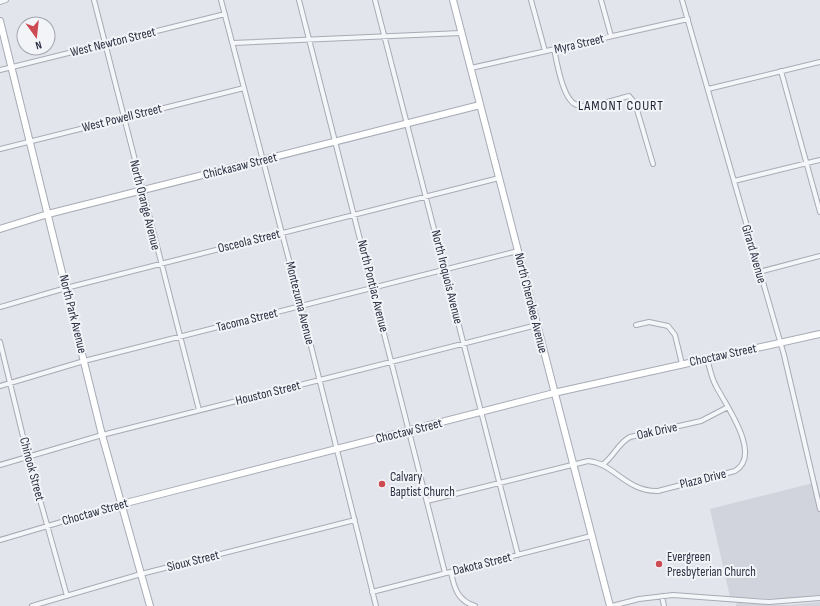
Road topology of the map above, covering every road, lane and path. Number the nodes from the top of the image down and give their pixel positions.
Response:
1 (6, 0) edge
2 (94, 0) edge
3 (221, 0) edge
4 (299, 0) edge
5 (375, 0) edge
6 (453, 0) edge
7 (531, 0) edge
8 (601, 0) edge
9 (682, 0) edge
10 (0, 2) edge
11 (225, 14) junction
12 (688, 19) junction
13 (0, 21) edge
14 (462, 33) junction
15 (385, 36) junction
16 (611, 36) junction
17 (309, 40) junction
18 (233, 43) junction
19 (104, 44) junction
20 (554, 49) junction
21 (545, 51) junction
22 (820, 62) edge
23 (11, 67) junction
24 (471, 68) junction
25 (0, 70) edge
26 (781, 71) junction
27 (244, 88) junction
28 (708, 89) junction
29 (480, 105) junction
30 (123, 118) junction
31 (407, 123) junction
32 (30, 141) junction
33 (336, 142) junction
34 (0, 149) edge
35 (263, 160) junction
36 (820, 160) edge
37 (806, 163) junction
38 (653, 164) dead end
39 (499, 178) junction
40 (734, 181) junction
41 (142, 191) junction
42 (426, 196) junction
43 (820, 212) edge
44 (48, 214) junction
45 (355, 215) junction
46 (0, 229) edge
47 (282, 233) junction
48 (518, 251) junction
49 (820, 256) edge
50 (160, 264) junction
51 (445, 269) junction
52 (759, 272) junction
53 (66, 288) junction
54 (373, 288) junction
55 (301, 306) junction
56 (0, 308) edge
57 (537, 325) junction
58 (636, 325) dead end
59 (820, 334) edge
60 (179, 337) junction
61 (0, 342) edge
62 (464, 343) junction
63 (779, 343) junction
64 (707, 359) junction
65 (84, 361) junction
66 (392, 361) junction
67 (682, 364) junction
68 (319, 379) junction
69 (10, 383) junction
70 (0, 386) edge
71 (554, 394) junction
72 (728, 407) junction
73 (199, 410) junction
74 (482, 413) junction
75 (410, 431) junction
76 (102, 435) junction
77 (337, 450) junction
78 (28, 457) junction
79 (573, 464) junction
80 (0, 465) edge
81 (602, 465) junction
82 (499, 482) junction
83 (427, 501) junction
84 (122, 504) junction
85 (820, 509) edge
86 (355, 520) junction
87 (48, 526) junction
88 (591, 536) junction
89 (0, 540) edge
90 (518, 555) junction
91 (451, 572) junction
92 (445, 573) junction
93 (141, 574) junction
94 (372, 592) junction
95 (67, 596) junction
96 (662, 596) junction
97 (820, 598) edge
98 (731, 599) junction
99 (732, 605) dead end
100 (32, 606) edge
101 (150, 606) edge
102 (376, 606) edge
103 (475, 606) edge
104 (611, 606) edge
105 (664, 606) edge

1 - 10 street
2 - 19 street, North Orange Avenue
3 - 11 street, Montezuma Avenue
4 - 17 street, North Pontiac Avenue
5 - 15 street, North Iroquois Avenue
6 - 14 street, North Cherokee Avenue
7 - 21 street
8 - 16 street
9 - 12 street, Girard Avenue
11 - 18 street, Montezuma Avenue
11 - 19 street, West Newton Street
12 - 16 street, Myra Street
12 - 28 street, Girard Avenue
13 - 23 street, North Park Avenue
14 - 15 street
14 - 24 street, North Cherokee Avenue
15 - 17 street
15 - 31 street, North Iroquois Avenue
16 - 20 street, Myra Street
17 - 18 street
17 - 33 street, North Pontiac Avenue
18 - 27 street, Montezuma Avenue
19 - 23 street, West Newton Street
19 - 30 street, North Orange Avenue
20 - 21 street, Myra Street
20 - 38 street
21 - 24 street, Myra Street
22 - 26 street
23 - 25 street, West Newton Street
23 - 32 street, North Park Avenue
24 - 29 street, North Cherokee Avenue
26 - 28 street
26 - 37 street
27 - 30 street, West Powell Street
27 - 35 street, Montezuma Avenue
28 - 40 street, Girard Avenue
29 - 31 street, Chickasaw Street
29 - 39 street, North Cherokee Avenue
30 - 32 street, West Powell Street
30 - 41 street, North Orange Avenue
31 - 33 street, Chickasaw Street
31 - 42 street, North Iroquois Avenue
32 - 34 street, West Powell Street
32 - 44 street, North Park Avenue
33 - 35 street, Chickasaw Street
33 - 45 street, North Pontiac Avenue
35 - 41 street, Chickasaw Street
35 - 47 street, Montezuma Avenue
36 - 37 street
37 - 40 street
37 - 43 street
39 - 42 street, Osceola Street
39 - 48 street, North Cherokee Avenue
40 - 52 street, Girard Avenue
41 - 44 street, Chickasaw Street
41 - 50 street, North Orange Avenue
42 - 45 street, Osceola Street
42 - 51 street, North Iroquois Avenue
44 - 46 street, Chickasaw Street
44 - 53 street, North Park Avenue
45 - 47 street, Osceola Street
45 - 54 street, North Pontiac Avenue
47 - 50 street, Osceola Street
47 - 55 street, Montezuma Avenue
48 - 51 street, Tacoma Street
48 - 57 street, North Cherokee Avenue
49 - 52 street
50 - 53 street, Osceola Street
50 - 60 street, North Orange Avenue
51 - 54 street, Tacoma Street
51 - 62 street, North Iroquois Avenue
52 - 63 street, Girard Avenue
53 - 56 street, Osceola Street
53 - 65 street, North Park Avenue
54 - 55 street, Tacoma Street
54 - 66 street, North Pontiac Avenue
55 - 60 street, Tacoma Street
55 - 68 street, Montezuma Avenue
57 - 62 street, Houston Street
57 - 71 street, North Cherokee Avenue
58 - 67 street
59 - 63 street, Choctaw Street
60 - 65 street, Tacoma Street
60 - 73 street, North Orange Avenue
61 - 69 street, Chinook Street
62 - 66 street, Houston Street
62 - 74 street, North Iroquois Avenue
63 - 64 street, Choctaw Street
63 - 85 street, Girard Avenue
64 - 67 street, Choctaw Street
64 - 72 street, Plaza Drive
65 - 69 street, Tacoma Street
65 - 76 street, North Park Avenue
66 - 68 street, Houston Street
66 - 75 street, North Pontiac Avenue
67 - 71 street, Choctaw Street
68 - 73 street, Houston Street
68 - 77 street, Montezuma Avenue
69 - 70 street, Tacoma Street
69 - 78 street, Chinook Street
71 - 74 street, Choctaw Street
71 - 79 street, North Cherokee Avenue
72 - 81 street, Oak Drive
72 - 81 street, Plaza Drive
73 - 76 street, Houston Street
74 - 75 street, Choctaw Street
74 - 82 street, North Iroquois Avenue
75 - 77 street, Choctaw Street
75 - 83 street, North Pontiac Avenue
76 - 78 street, Houston Street
76 - 84 street, North Park Avenue
77 - 84 street, Choctaw Street
77 - 86 street, Montezuma Avenue
78 - 80 street, Houston Street
78 - 87 street, Chinook Street
79 - 81 street
79 - 82 street
79 - 88 street, North Cherokee Avenue
82 - 83 street
82 - 90 street, North Iroquois Avenue
83 - 92 street, North Pontiac Avenue
84 - 87 street, Choctaw Street
84 - 93 street, North Park Avenue
86 - 93 street, Sioux Street
86 - 94 street, Montezuma Avenue
87 - 89 street, Choctaw Street
87 - 95 street, Chinook Street
88 - 90 street, Dakota Street
88 - 104 street, North Cherokee Avenue
90 - 91 street, Dakota Street
91 - 92 street, Dakota Street
91 - 103 street
92 - 94 street, Dakota Street
93 - 95 street, Sioux Street
93 - 101 street, North Park Avenue
94 - 102 street, Montezuma Avenue
95 - 100 street, Sioux Street
96 - 98 street
96 - 104 street
96 - 105 street
97 - 98 street
98 - 99 street

